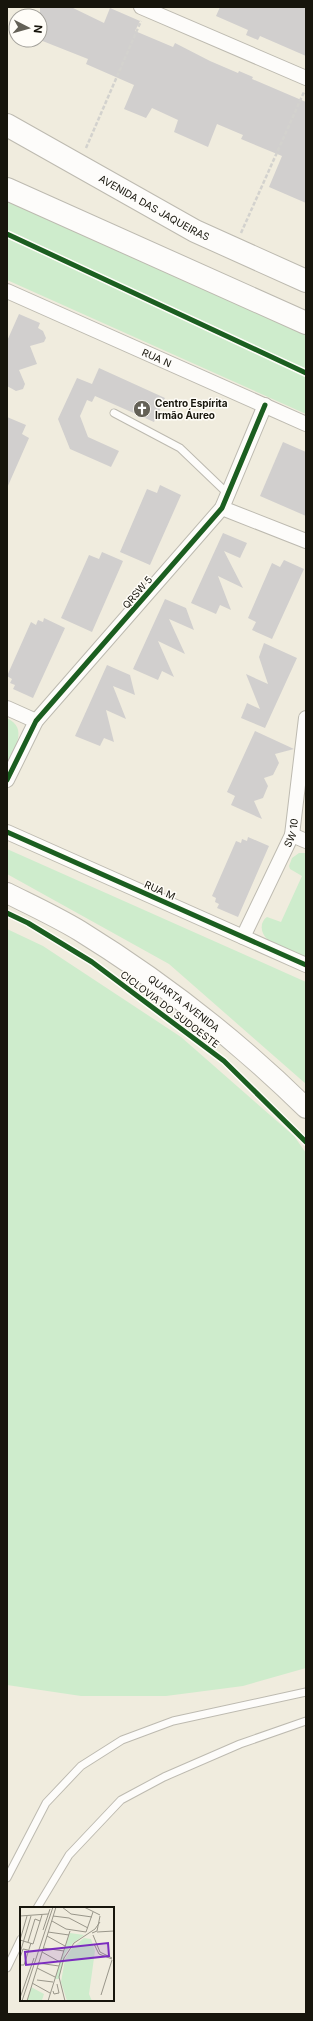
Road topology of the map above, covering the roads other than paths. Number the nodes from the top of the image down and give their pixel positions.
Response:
1 (143, 8) edge
2 (306, 78) edge
3 (7, 125) edge
4 (7, 189) edge
5 (306, 281) edge
6 (9, 296) edge
7 (306, 323) edge
8 (265, 405) junction
9 (114, 413) dead end
10 (306, 424) edge
11 (228, 494) junction
12 (222, 508) junction
13 (306, 541) edge
14 (7, 708) edge
15 (306, 718) edge
16 (36, 721) junction
17 (7, 780) edge
18 (7, 832) edge
19 (292, 834) junction
20 (306, 841) edge
21 (7, 893) edge
22 (244, 937) junction
23 (306, 965) edge
24 (306, 1108) edge
25 (306, 1692) edge
26 (306, 1721) edge
27 (7, 1878) edge
28 (37, 1907) edge
29 (20, 1941) edge
30 (7, 1968) edge

1 - 2 street
3 - 5 main road, AVENIDA DAS JAQUEIRAS
4 - 7 main road
6 - 8 street, RUA N
8 - 10 street, RUA N
8 - 11 street, QRSW 5
9 - 11 lane
11 - 12 street, QRSW 5
12 - 13 street
12 - 16 street, QRSW 5
14 - 16 street
15 - 19 street, SW 10
16 - 17 street, QRSW 5
18 - 22 street, RUA M
19 - 20 street
19 - 22 street, SW 10
21 - 24 main road, QUARTA AVENIDA
22 - 23 street, RUA M
25 - 27 lane
26 - 28 lane
29 - 30 lane

